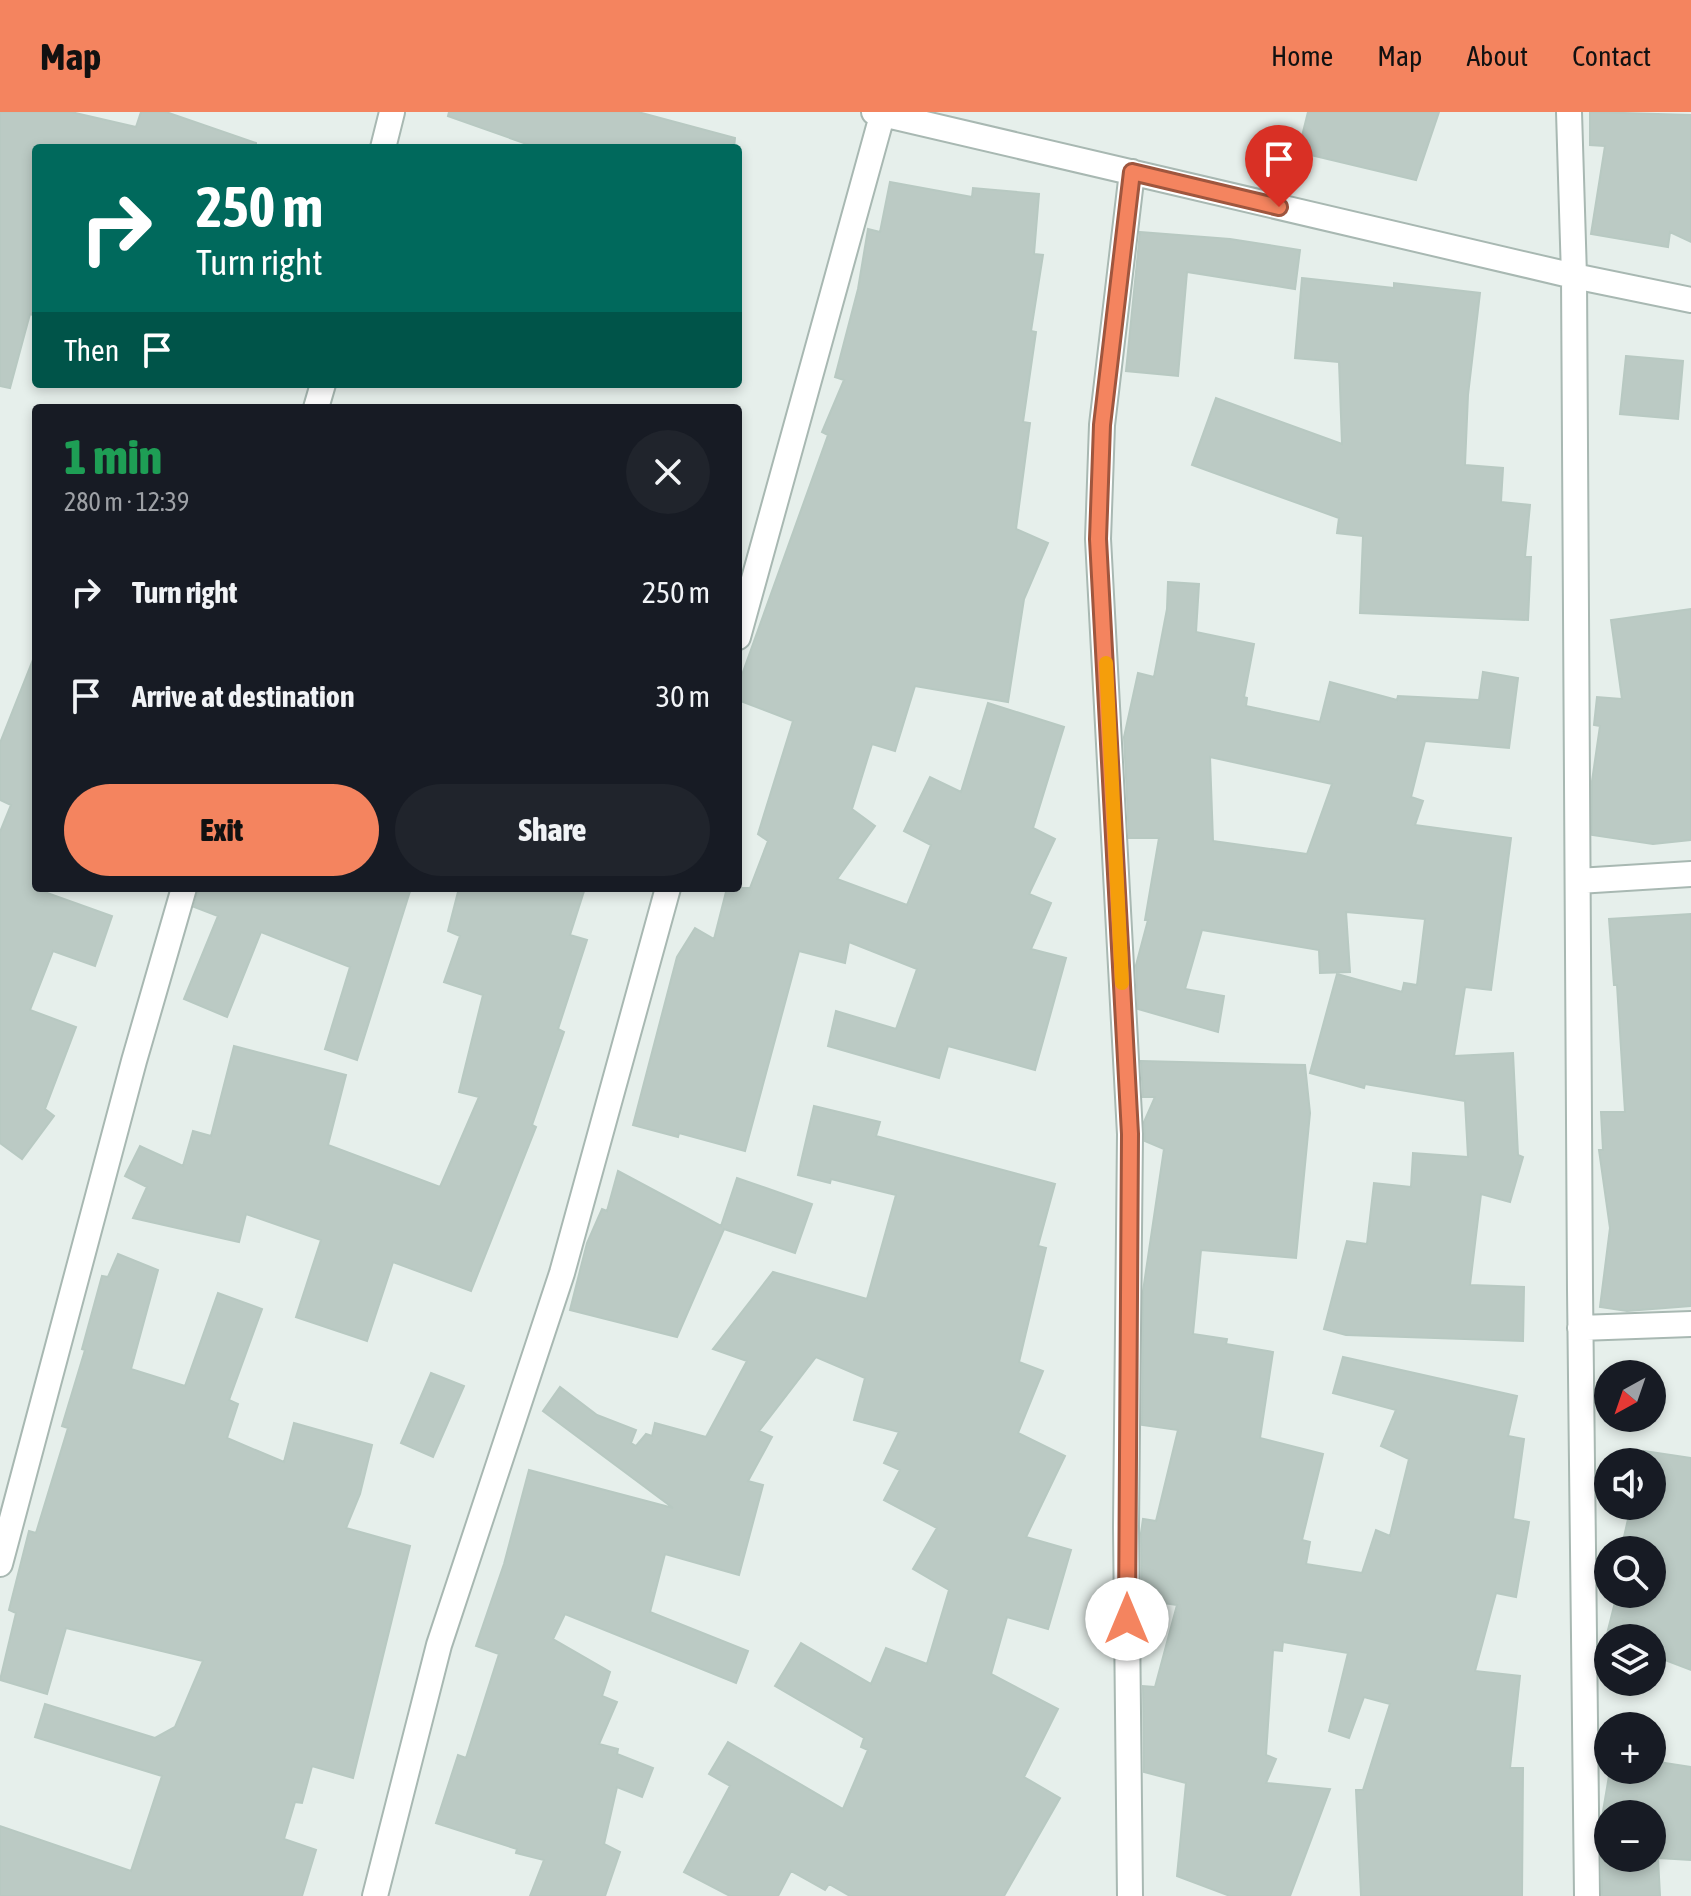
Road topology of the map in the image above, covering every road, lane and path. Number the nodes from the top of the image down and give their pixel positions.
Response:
1 (392, 112) edge
2 (1569, 112) edge
3 (880, 113) edge
4 (384, 144) edge
5 (1132, 172) junction
6 (1574, 276) junction
7 (1691, 300) edge
8 (742, 622) edge
9 (1691, 874) edge
10 (1578, 881) junction
11 (183, 892) edge
12 (667, 892) edge
13 (1691, 1324) edge
14 (1580, 1328) junction
15 (0, 1564) edge
16 (375, 1896) edge
17 (1130, 1896) edge
18 (1587, 1896) edge

1 - 4 street
2 - 6 street
3 - 5 street
3 - 8 street
5 - 6 street
5 - 17 street
6 - 7 street
6 - 10 street
9 - 10 street
10 - 14 street
11 - 15 street
12 - 16 street
13 - 14 street
14 - 18 street

